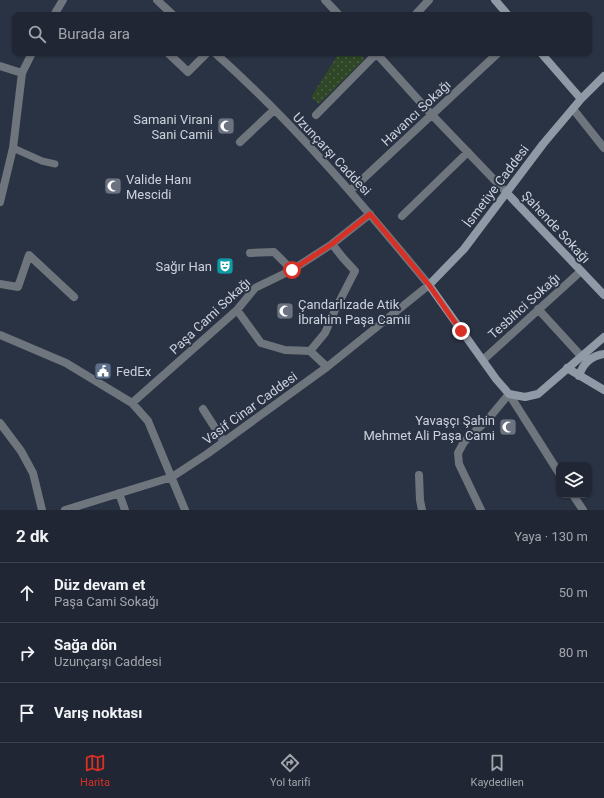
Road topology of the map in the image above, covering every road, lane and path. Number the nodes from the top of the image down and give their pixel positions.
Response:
1 (63, 0) edge
2 (157, 0) edge
3 (325, 0) edge
4 (429, 0) edge
5 (495, 0) edge
6 (56, 12) edge
7 (170, 12) edge
8 (336, 12) edge
9 (418, 12) edge
10 (505, 12) edge
11 (30, 56) edge
12 (171, 56) edge
13 (204, 56) edge
14 (218, 56) edge
15 (373, 56) edge
16 (379, 56) edge
17 (495, 56) edge
18 (544, 56) edge
19 (0, 66) edge
20 (22, 73) junction
21 (604, 76) edge
22 (582, 99) junction
23 (573, 109) junction
24 (274, 110) junction
25 (432, 114) junction
26 (316, 115) dead end
27 (240, 142) dead end
28 (14, 148) junction
29 (604, 148) edge
30 (468, 152) junction
31 (55, 164) dead end
32 (2, 188) edge
33 (350, 191) junction
34 (506, 192) junction
35 (0, 202) edge
36 (370, 214) junction
37 (402, 216) dead end
38 (332, 244) junction
39 (250, 254) dead end
40 (292, 270) junction
41 (581, 271) junction
42 (0, 284) edge
43 (429, 285) junction
44 (604, 296) edge
45 (74, 297) dead end
46 (538, 309) junction
47 (237, 310) junction
48 (0, 335) edge
49 (604, 337) edge
50 (310, 351) junction
51 (604, 354) edge
52 (581, 356) junction
53 (483, 360) junction
54 (327, 367) junction
55 (567, 368) junction
56 (579, 376) junction
57 (604, 390) edge
58 (509, 394) junction
59 (132, 403) junction
60 (202, 409) dead end
61 (0, 423) edge
62 (224, 442) junction
63 (556, 468) edge
64 (419, 475) dead end
65 (172, 477) junction
66 (119, 493) junction
67 (575, 498) edge
68 (42, 510) edge
69 (65, 510) edge
70 (125, 510) edge
71 (185, 510) edge
72 (422, 510) edge
73 (481, 510) edge
74 (583, 510) edge

1 - 6 street
2 - 7 street
3 - 8 street
4 - 9 street
5 - 10 street
11 - 20 street
12 - 13 street
14 - 24 street, Uzunçarşı Caddesi
15 - 26 street
16 - 25 street
17 - 25 street, Havancı Sokağı
18 - 22 street
19 - 20 street
20 - 28 street
21 - 22 street, İsmetiye Caddesi
22 - 23 street, İsmetiye Caddesi
23 - 29 street
23 - 34 street, İsmetiye Caddesi
24 - 27 street
24 - 33 street, Uzunçarşı Caddesi
25 - 30 street
25 - 33 street, Havancı Sokağı
28 - 31 lane
28 - 32 street
30 - 34 street
30 - 37 street
32 - 35 street
33 - 36 street, Uzunçarşı Caddesi
34 - 41 street, Şahende Sokağı
34 - 43 street, İsmetiye Caddesi
36 - 38 street, Paşa Cami Sokağı
36 - 43 street, Uzunçarşı Caddesi
38 - 40 street, Paşa Cami Sokağı
38 - 50 street
39 - 40 street
40 - 47 street, Paşa Cami Sokağı
41 - 44 street, Şahende Sokağı
41 - 46 street, Tesbihci Sokağı
42 - 45 street
43 - 53 street, Uzunçarşı Caddesi
43 - 54 street, Vasif Cinar Caddesi
46 - 52 street
46 - 53 street, Tesbihci Sokağı
47 - 50 street
47 - 59 street, Paşa Cami Sokağı
48 - 59 street
49 - 52 street
50 - 54 street
51 - 56 street
52 - 55 street
53 - 58 street, Uzunçarşı Caddesi
54 - 62 street, Vasif Cinar Caddesi
55 - 56 street
55 - 58 street
56 - 57 street
58 - 63 street
58 - 73 street
59 - 65 street
60 - 62 street
61 - 68 street
62 - 65 street, Vasif Cinar Caddesi
64 - 72 street
65 - 66 street, Vasif Cinar Caddesi
65 - 71 street
66 - 69 street, Vasif Cinar Caddesi
66 - 70 street
67 - 74 street

